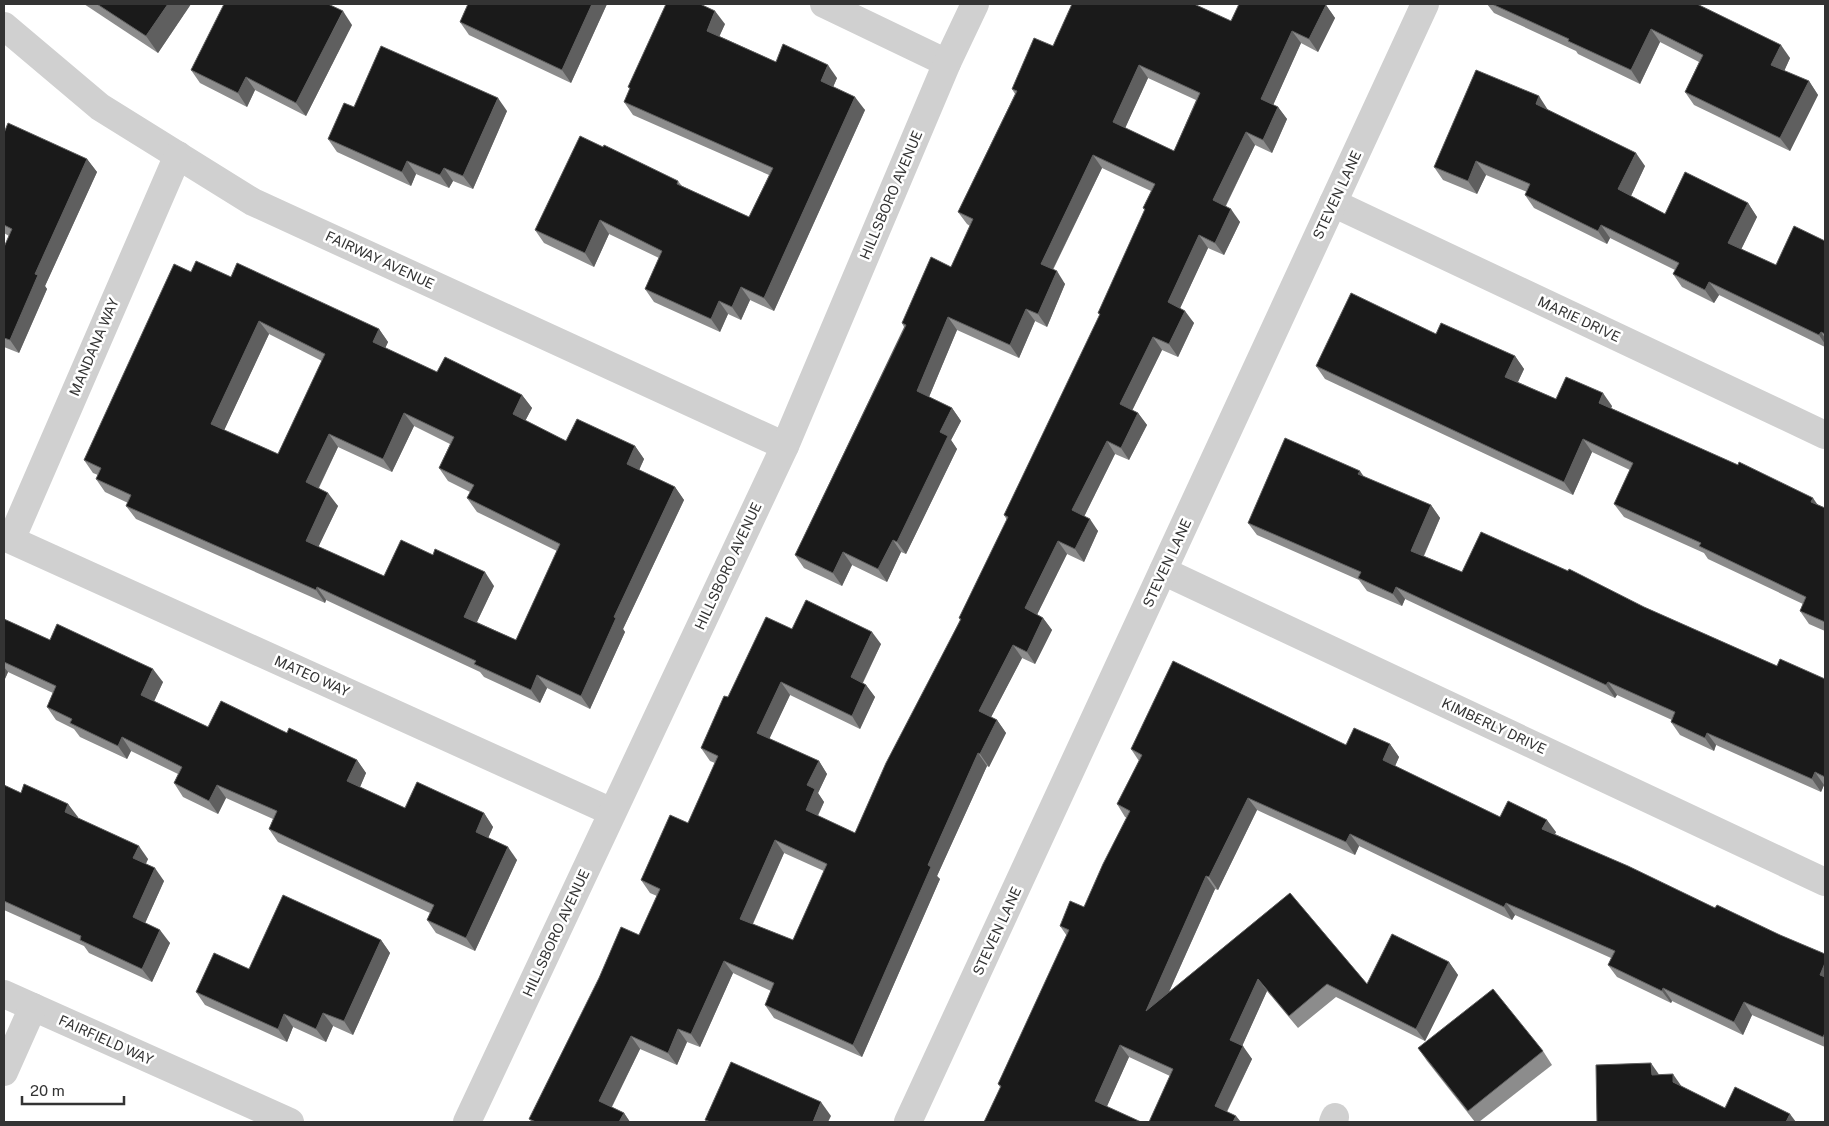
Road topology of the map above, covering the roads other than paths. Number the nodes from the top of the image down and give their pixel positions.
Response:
1 (824, 4) edge
2 (975, 4) edge
3 (1425, 4) edge
4 (4, 26) edge
5 (947, 63) junction
6 (178, 155) junction
7 (1333, 203) junction
8 (1825, 434) edge
9 (785, 446) junction
10 (11, 540) joint
11 (1163, 571) junction
12 (612, 812) junction
13 (1825, 882) edge
14 (4, 994) edge
15 (33, 1007) junction
16 (4, 1072) edge
17 (290, 1122) edge
18 (467, 1122) edge
19 (908, 1122) edge

1 - 5 street
2 - 5 street, HILLSBORO AVENUE
3 - 7 street, STEVEN LANE
4 - 6 street, FAIRWAY AVENUE
5 - 9 street, HILLSBORO AVENUE
6 - 9 street, FAIRWAY AVENUE
6 - 10 street, MANDANA WAY
7 - 8 street, MARIE DRIVE
7 - 11 street, STEVEN LANE
9 - 12 street, HILLSBORO AVENUE
10 - 12 street, MATEO WAY
11 - 13 street, KIMBERLY DRIVE
11 - 19 street, STEVEN LANE
12 - 18 street, HILLSBORO AVENUE
14 - 15 street, FAIRFIELD WAY
15 - 16 street
15 - 17 street, FAIRFIELD WAY

